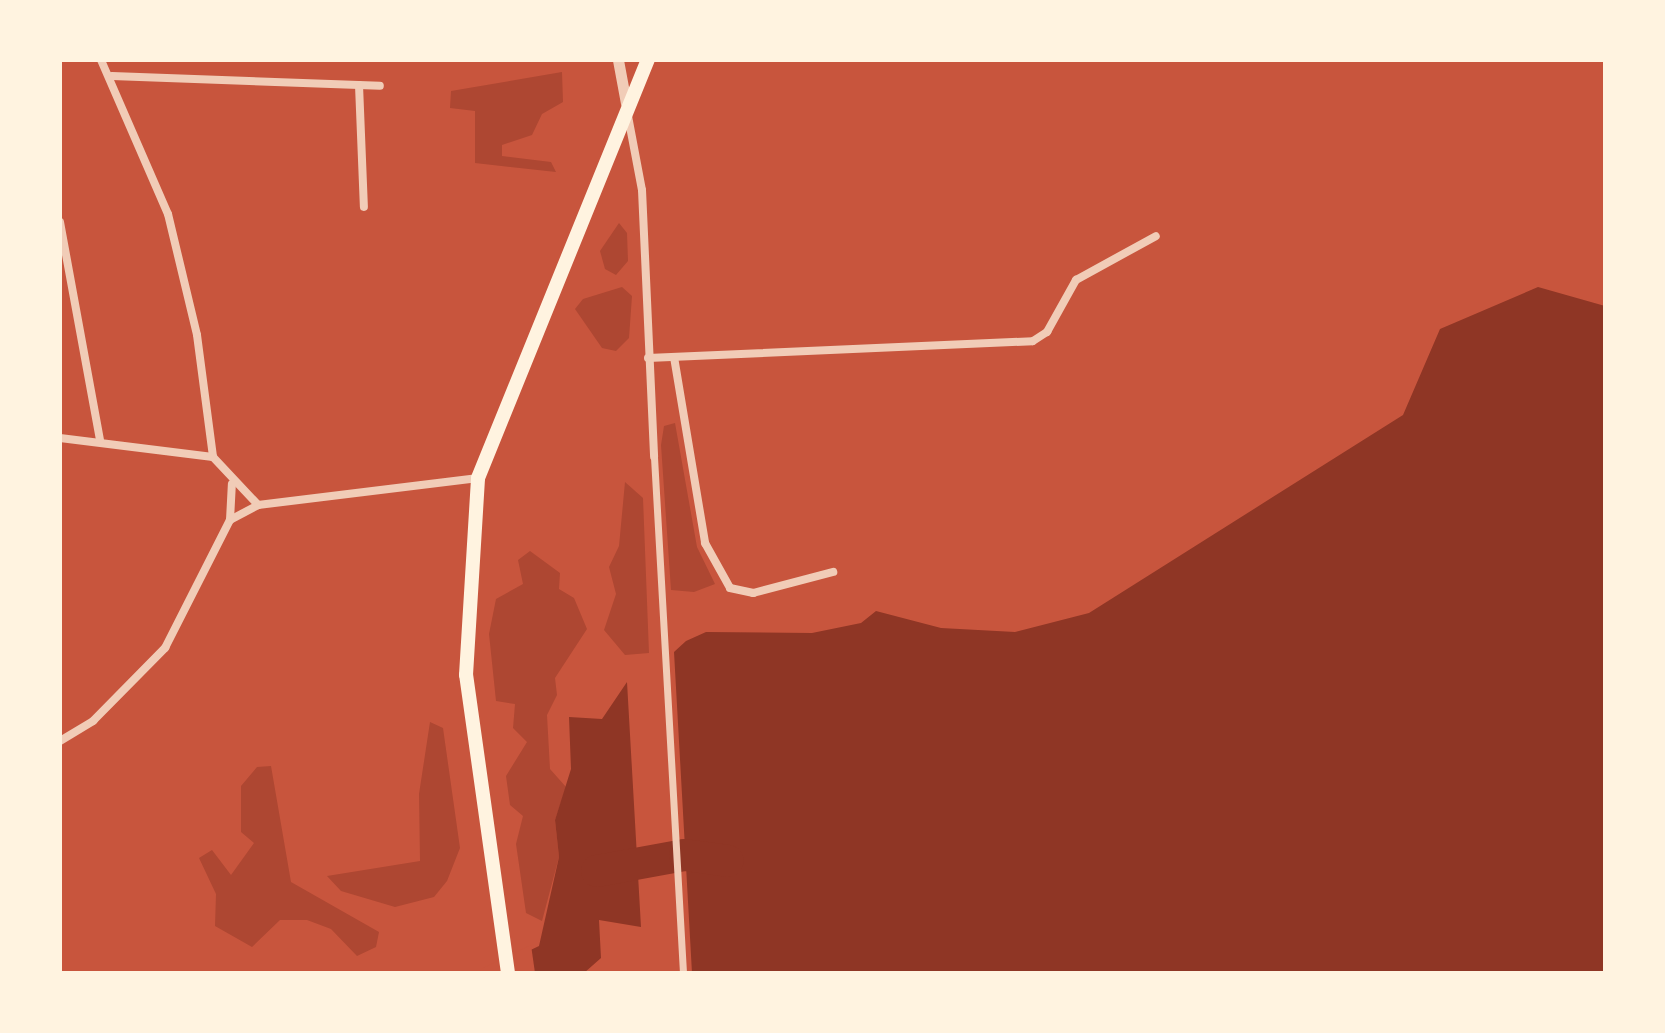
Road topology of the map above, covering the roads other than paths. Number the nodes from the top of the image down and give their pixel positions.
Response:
1 (101, 60) edge
2 (618, 60) edge
3 (648, 60) edge
4 (112, 76) junction
5 (359, 85) junction
6 (380, 86) dead end
7 (626, 103) junction
8 (364, 207) dead end
9 (60, 222) edge
10 (1156, 236) dead end
11 (674, 357) junction
12 (648, 358) junction
13 (60, 438) edge
14 (100, 439) junction
15 (213, 457) junction
16 (654, 457) joint
17 (478, 478) junction
18 (232, 484) junction
19 (258, 505) junction
20 (230, 520) junction
21 (833, 572) dead end
22 (60, 741) edge
23 (508, 973) edge
24 (683, 973) edge

1 - 4 street
2 - 7 street
3 - 7 main road
4 - 5 street
4 - 15 street
5 - 6 street
5 - 8 street
7 - 12 street
7 - 17 main road
9 - 14 street
10 - 11 street
11 - 12 street
11 - 21 street
12 - 16 street
13 - 14 street
14 - 15 street
15 - 18 street
16 - 24 street
17 - 19 street
17 - 23 main road
18 - 19 street
18 - 20 street
19 - 20 street
20 - 22 street

